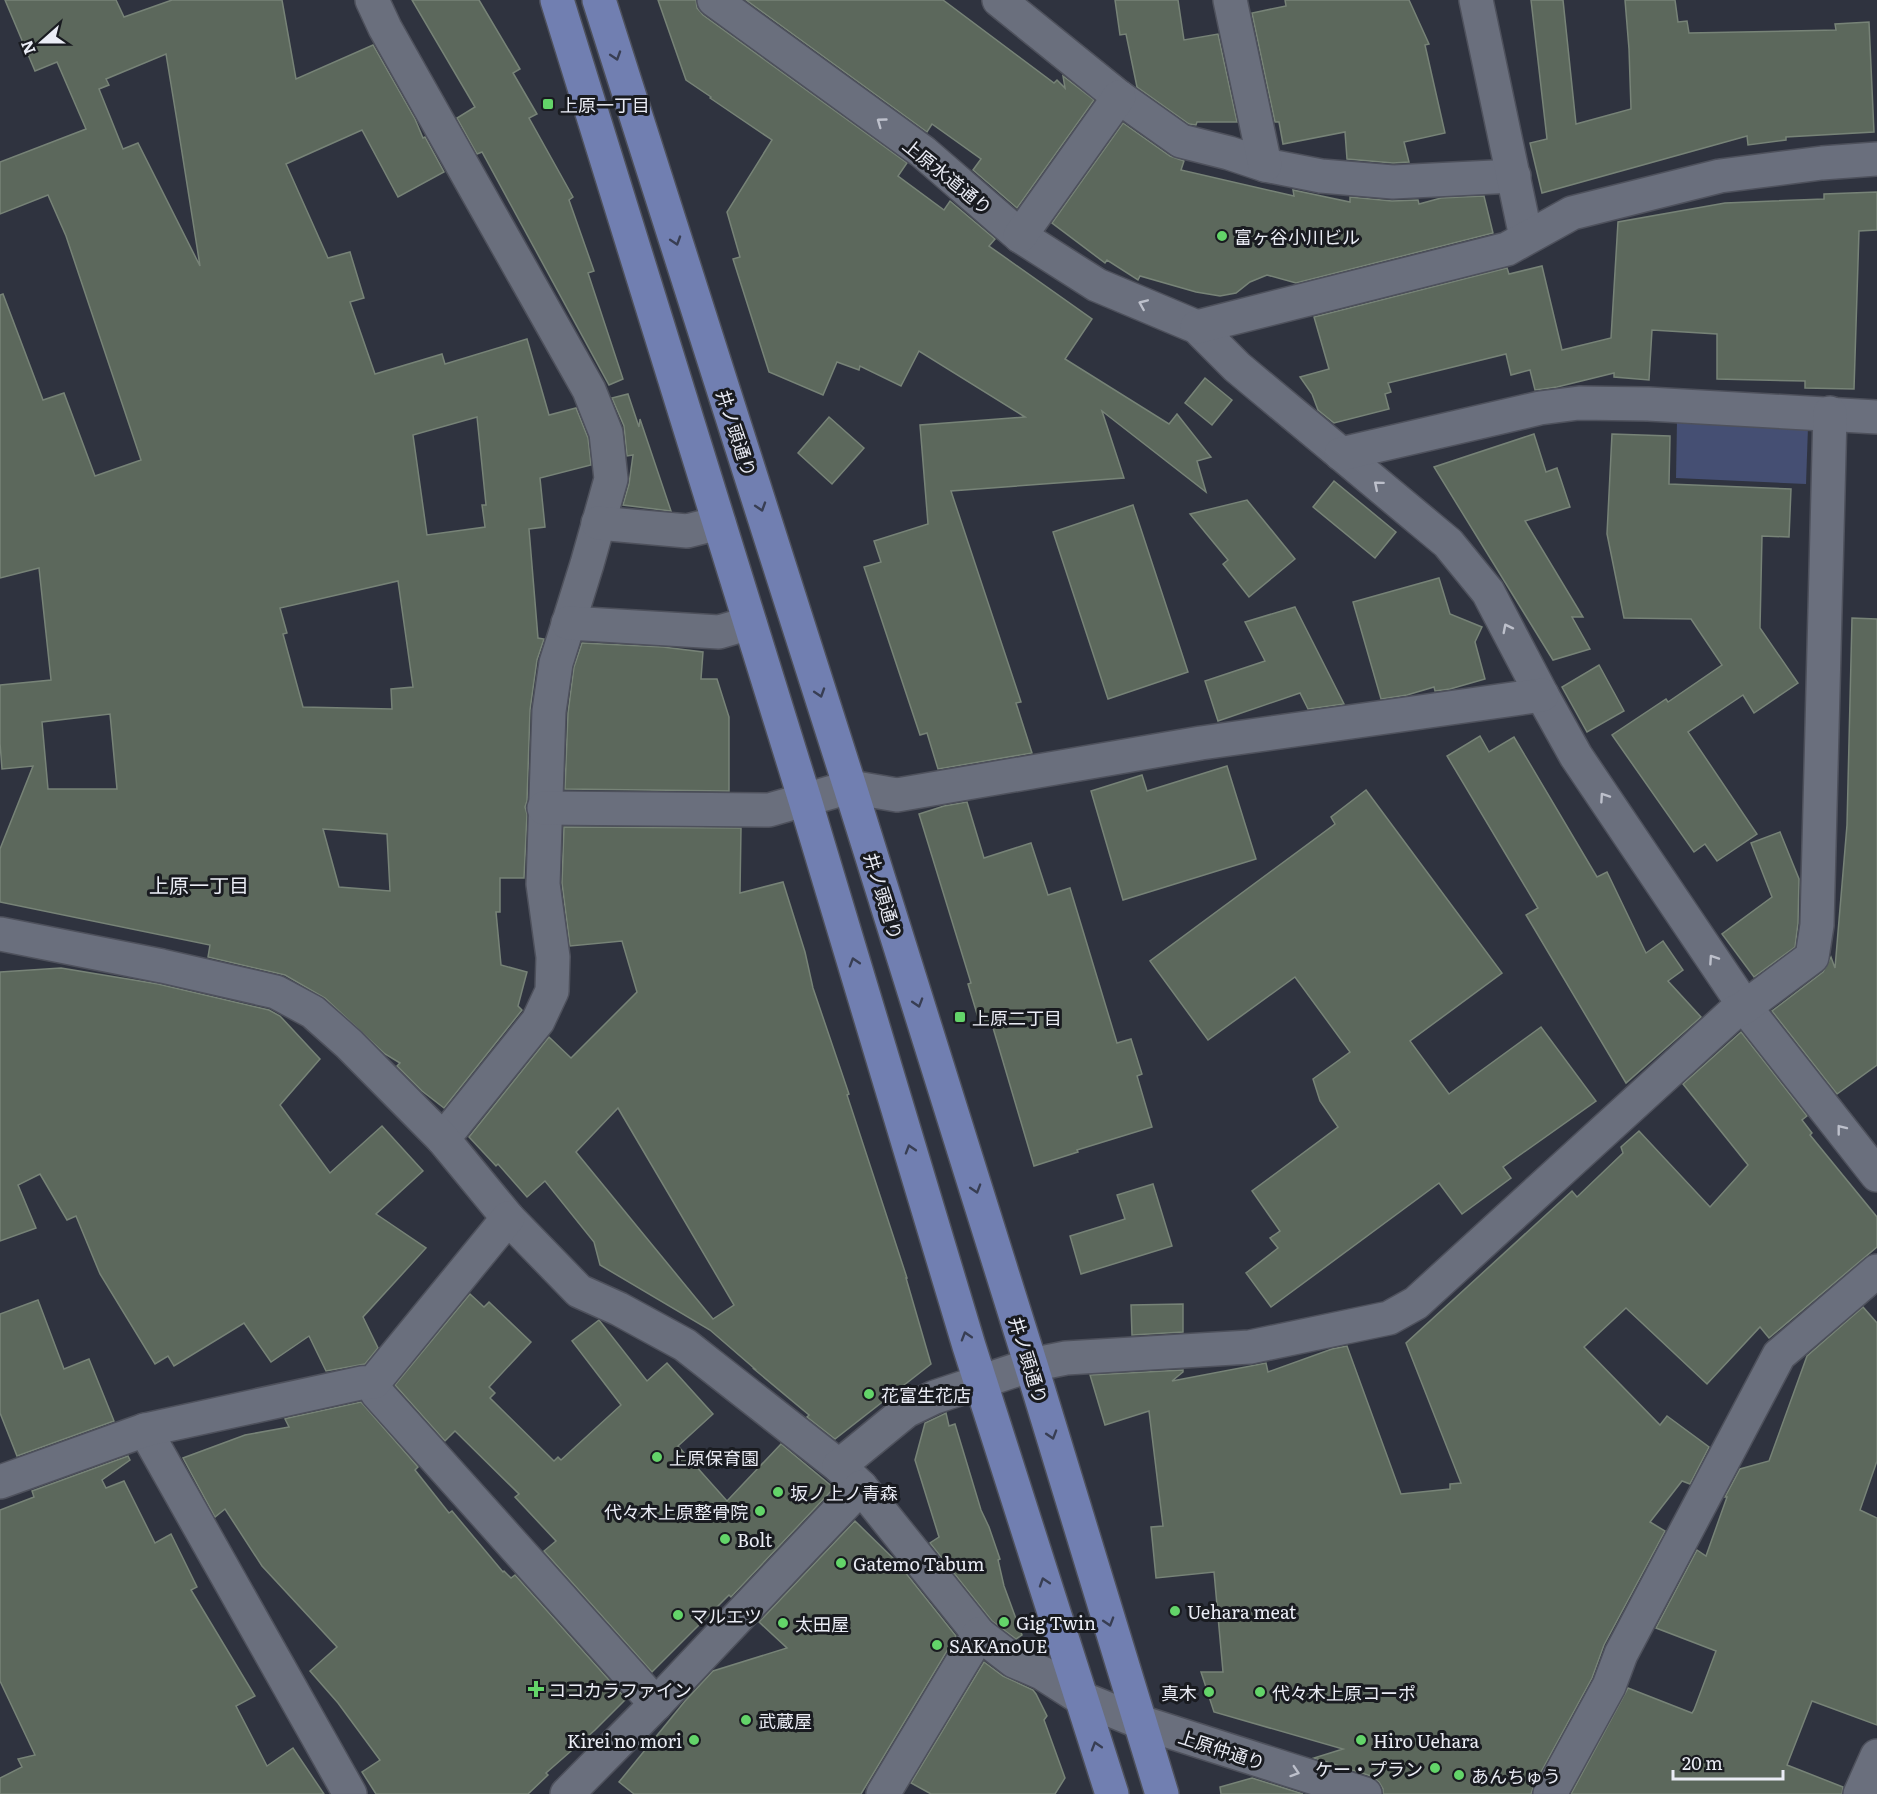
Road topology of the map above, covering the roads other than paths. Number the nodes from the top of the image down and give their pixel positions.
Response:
1 (372, 0) edge
2 (557, 0) edge
3 (599, 0) edge
4 (714, 0) edge
5 (999, 0) edge
6 (1230, 0) edge
7 (1476, 0) edge
8 (1119, 97) junction
9 (1877, 159) edge
10 (1265, 165) junction
11 (1514, 176) junction
12 (1020, 236) junction
13 (1526, 237) junction
14 (1197, 327) junction
15 (1830, 414) junction
16 (1877, 417) edge
17 (1341, 454) junction
18 (598, 523) junction
19 (719, 523) junction
20 (568, 623) junction
21 (750, 623) junction
22 (1542, 695) junction
23 (850, 787) junction
24 (805, 800) junction
25 (544, 808) junction
26 (0, 934) edge
27 (1745, 1007) junction
28 (443, 1139) junction
29 (1877, 1175) edge
30 (508, 1218) junction
31 (1877, 1271) edge
32 (1031, 1365) junction
33 (980, 1381) junction
34 (374, 1382) junction
35 (146, 1430) junction
36 (850, 1476) junction
37 (0, 1482) edge
38 (979, 1634) junction
39 (1081, 1698) junction
40 (656, 1704) junction
41 (1140, 1722) junction
42 (1877, 1756) edge
43 (350, 1794) edge
44 (567, 1794) edge
45 (883, 1794) edge
46 (1112, 1794) edge
47 (1162, 1794) edge
48 (1365, 1794) edge
49 (1550, 1794) edge
50 (1860, 1794) edge

1 - 18 street
2 - 19 main road
3 -> 23 main road, 井ノ頭通り
12 -> 4 street, 上原水道通り
5 - 8 street
6 - 10 street
7 - 11 street
8 - 10 street
8 - 12 street
9 - 13 street
10 - 11 street
11 - 13 street
14 -> 12 street, 上原水道通り
13 - 14 street
14 - 17 street
15 - 16 street
15 - 17 street
15 - 27 street
22 -> 17 street
18 - 19 street
18 - 20 street
19 - 21 main road
20 - 21 street
20 - 25 street
21 - 24 main road
22 - 23 street
27 -> 22 street
23 - 24 street
23 -> 32 main road, 井ノ頭通り
24 - 25 street
33 -> 24 main road
25 - 28 street
26 - 28 street, 上原仲通り
29 -> 27 street
27 - 32 street
28 - 30 street, 上原仲通り
30 - 34 street
30 - 36 street, 上原仲通り
31 - 49 street
32 - 33 street
32 -> 41 main road, 井ノ頭通り
33 - 36 street
39 -> 33 main road
34 - 35 street
34 - 40 street
35 - 37 street
35 - 43 street
36 - 38 street, 上原仲通り
36 - 40 street
38 - 39 street, 上原仲通り
38 - 45 street
39 - 41 street, 上原仲通り
46 -> 39 main road
40 - 44 street
41 - 47 main road, 井ノ頭通り
41 -> 48 street, 上原仲通り
42 - 50 street

